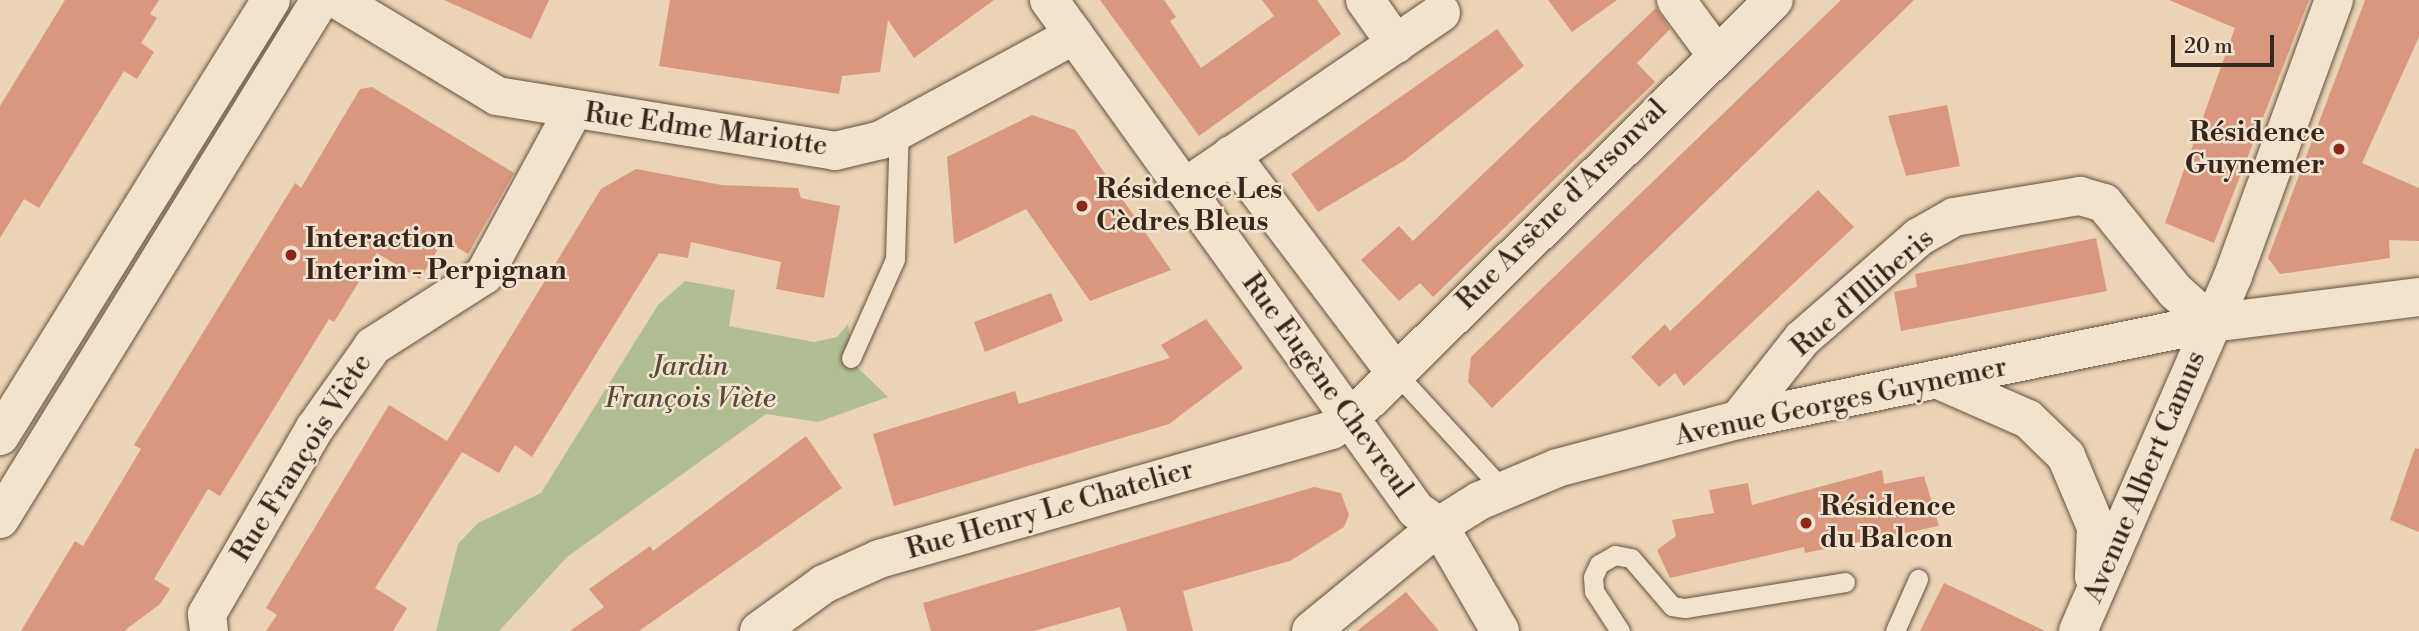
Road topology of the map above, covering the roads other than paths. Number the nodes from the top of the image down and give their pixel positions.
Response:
1 (271, 0) edge
2 (320, 0) edge
3 (338, 0) edge
4 (1049, 0) edge
5 (1365, 0) edge
6 (1676, 0) edge
7 (1774, 0) edge
8 (2334, 0) edge
9 (1441, 13) dead end
10 (1074, 35) junction
11 (1396, 44) junction
12 (1715, 53) junction
13 (573, 111) junction
14 (899, 128) junction
15 (1231, 155) junction
16 (1184, 188) junction
17 (2419, 297) edge
18 (2211, 323) junction
19 (852, 358) dead end
20 (1395, 372) junction
21 (1939, 380) junction
22 (1354, 415) junction
23 (1738, 421) junction
24 (0, 436) edge
25 (1504, 491) junction
26 (0, 519) edge
27 (1439, 526) junction
28 (1918, 579) dead end
29 (1845, 582) dead end
30 (2085, 615) edge
31 (209, 631) edge
32 (759, 631) edge
33 (1311, 631) edge
34 (1500, 631) edge
35 (1620, 631) edge
36 (1895, 631) edge

1 - 24 street
2 - 26 street
3 - 13 street, Rue Edme Mariotte
4 - 10 street, Rue Eugène Chevreul
5 - 11 street
6 - 12 street
7 - 12 street, Rue Arsène d'Arsonval
8 - 18 street, Avenue Albert Camus
9 - 11 street
10 - 14 street, Rue Edme Mariotte
10 - 16 street, Rue Eugène Chevreul
11 - 15 street
12 - 20 street, Rue Arsène d'Arsonval
13 - 14 street, Rue Edme Mariotte
13 - 31 street, Rue François Viète
14 - 19 lane
15 - 16 street
15 - 20 street
16 - 22 street, Rue Eugène Chevreul
17 - 18 street, Avenue Georges Guynemer
18 - 21 street, Avenue Georges Guynemer
18 - 23 street, Rue d'Illiberis
18 - 30 street, Avenue Albert Camus
20 - 22 street, Rue Arsène d'Arsonval
20 - 25 lane
21 - 23 street, Avenue Georges Guynemer
21 - 30 street
22 - 27 street, Rue Eugène Chevreul
22 - 32 street, Rue Henry Le Chatelier
23 - 25 street, Avenue Georges Guynemer
25 - 27 street, Avenue Georges Guynemer
27 - 33 street, Avenue Georges Guynemer
27 - 34 street
28 - 36 lane
29 - 35 lane

